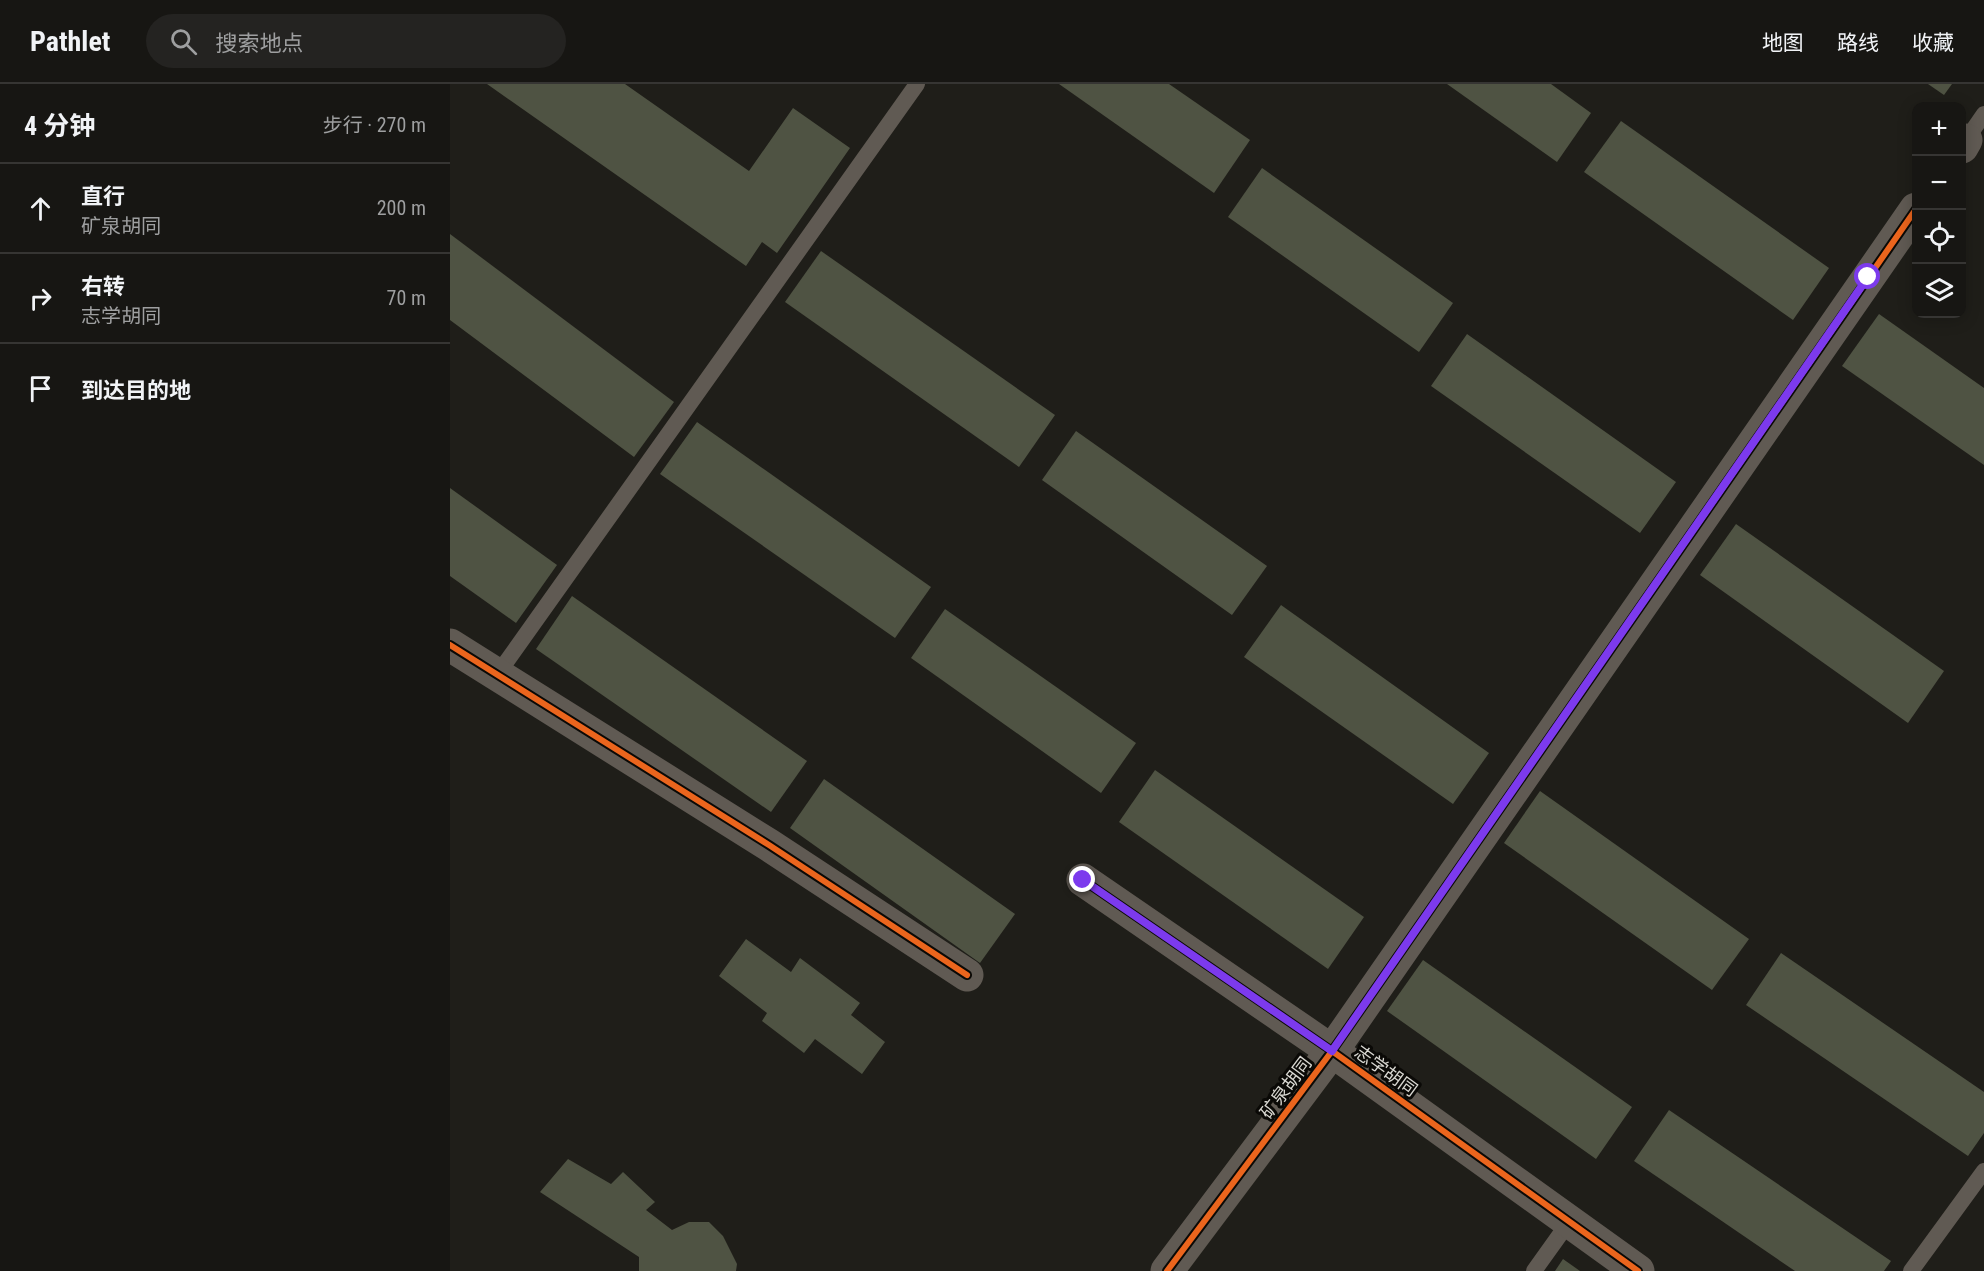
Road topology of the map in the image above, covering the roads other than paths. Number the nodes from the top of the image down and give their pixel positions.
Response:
1 (916, 84) edge
2 (1916, 210) edge
3 (450, 645) edge
4 (496, 675) junction
5 (1083, 880) dead end
6 (967, 975) dead end
7 (1332, 1051) junction
8 (1984, 1171) edge
9 (1569, 1222) junction
10 (1167, 1271) edge
11 (1534, 1271) edge
12 (1638, 1271) edge
13 (1911, 1271) edge

1 - 4 lane
2 - 7 street, 矿泉胡同
3 - 4 street
4 - 6 street
5 - 7 street, 志学胡同
7 - 9 street, 志学胡同
7 - 10 street, 矿泉胡同
8 - 13 lane
9 - 11 lane
9 - 12 street, 志学胡同

